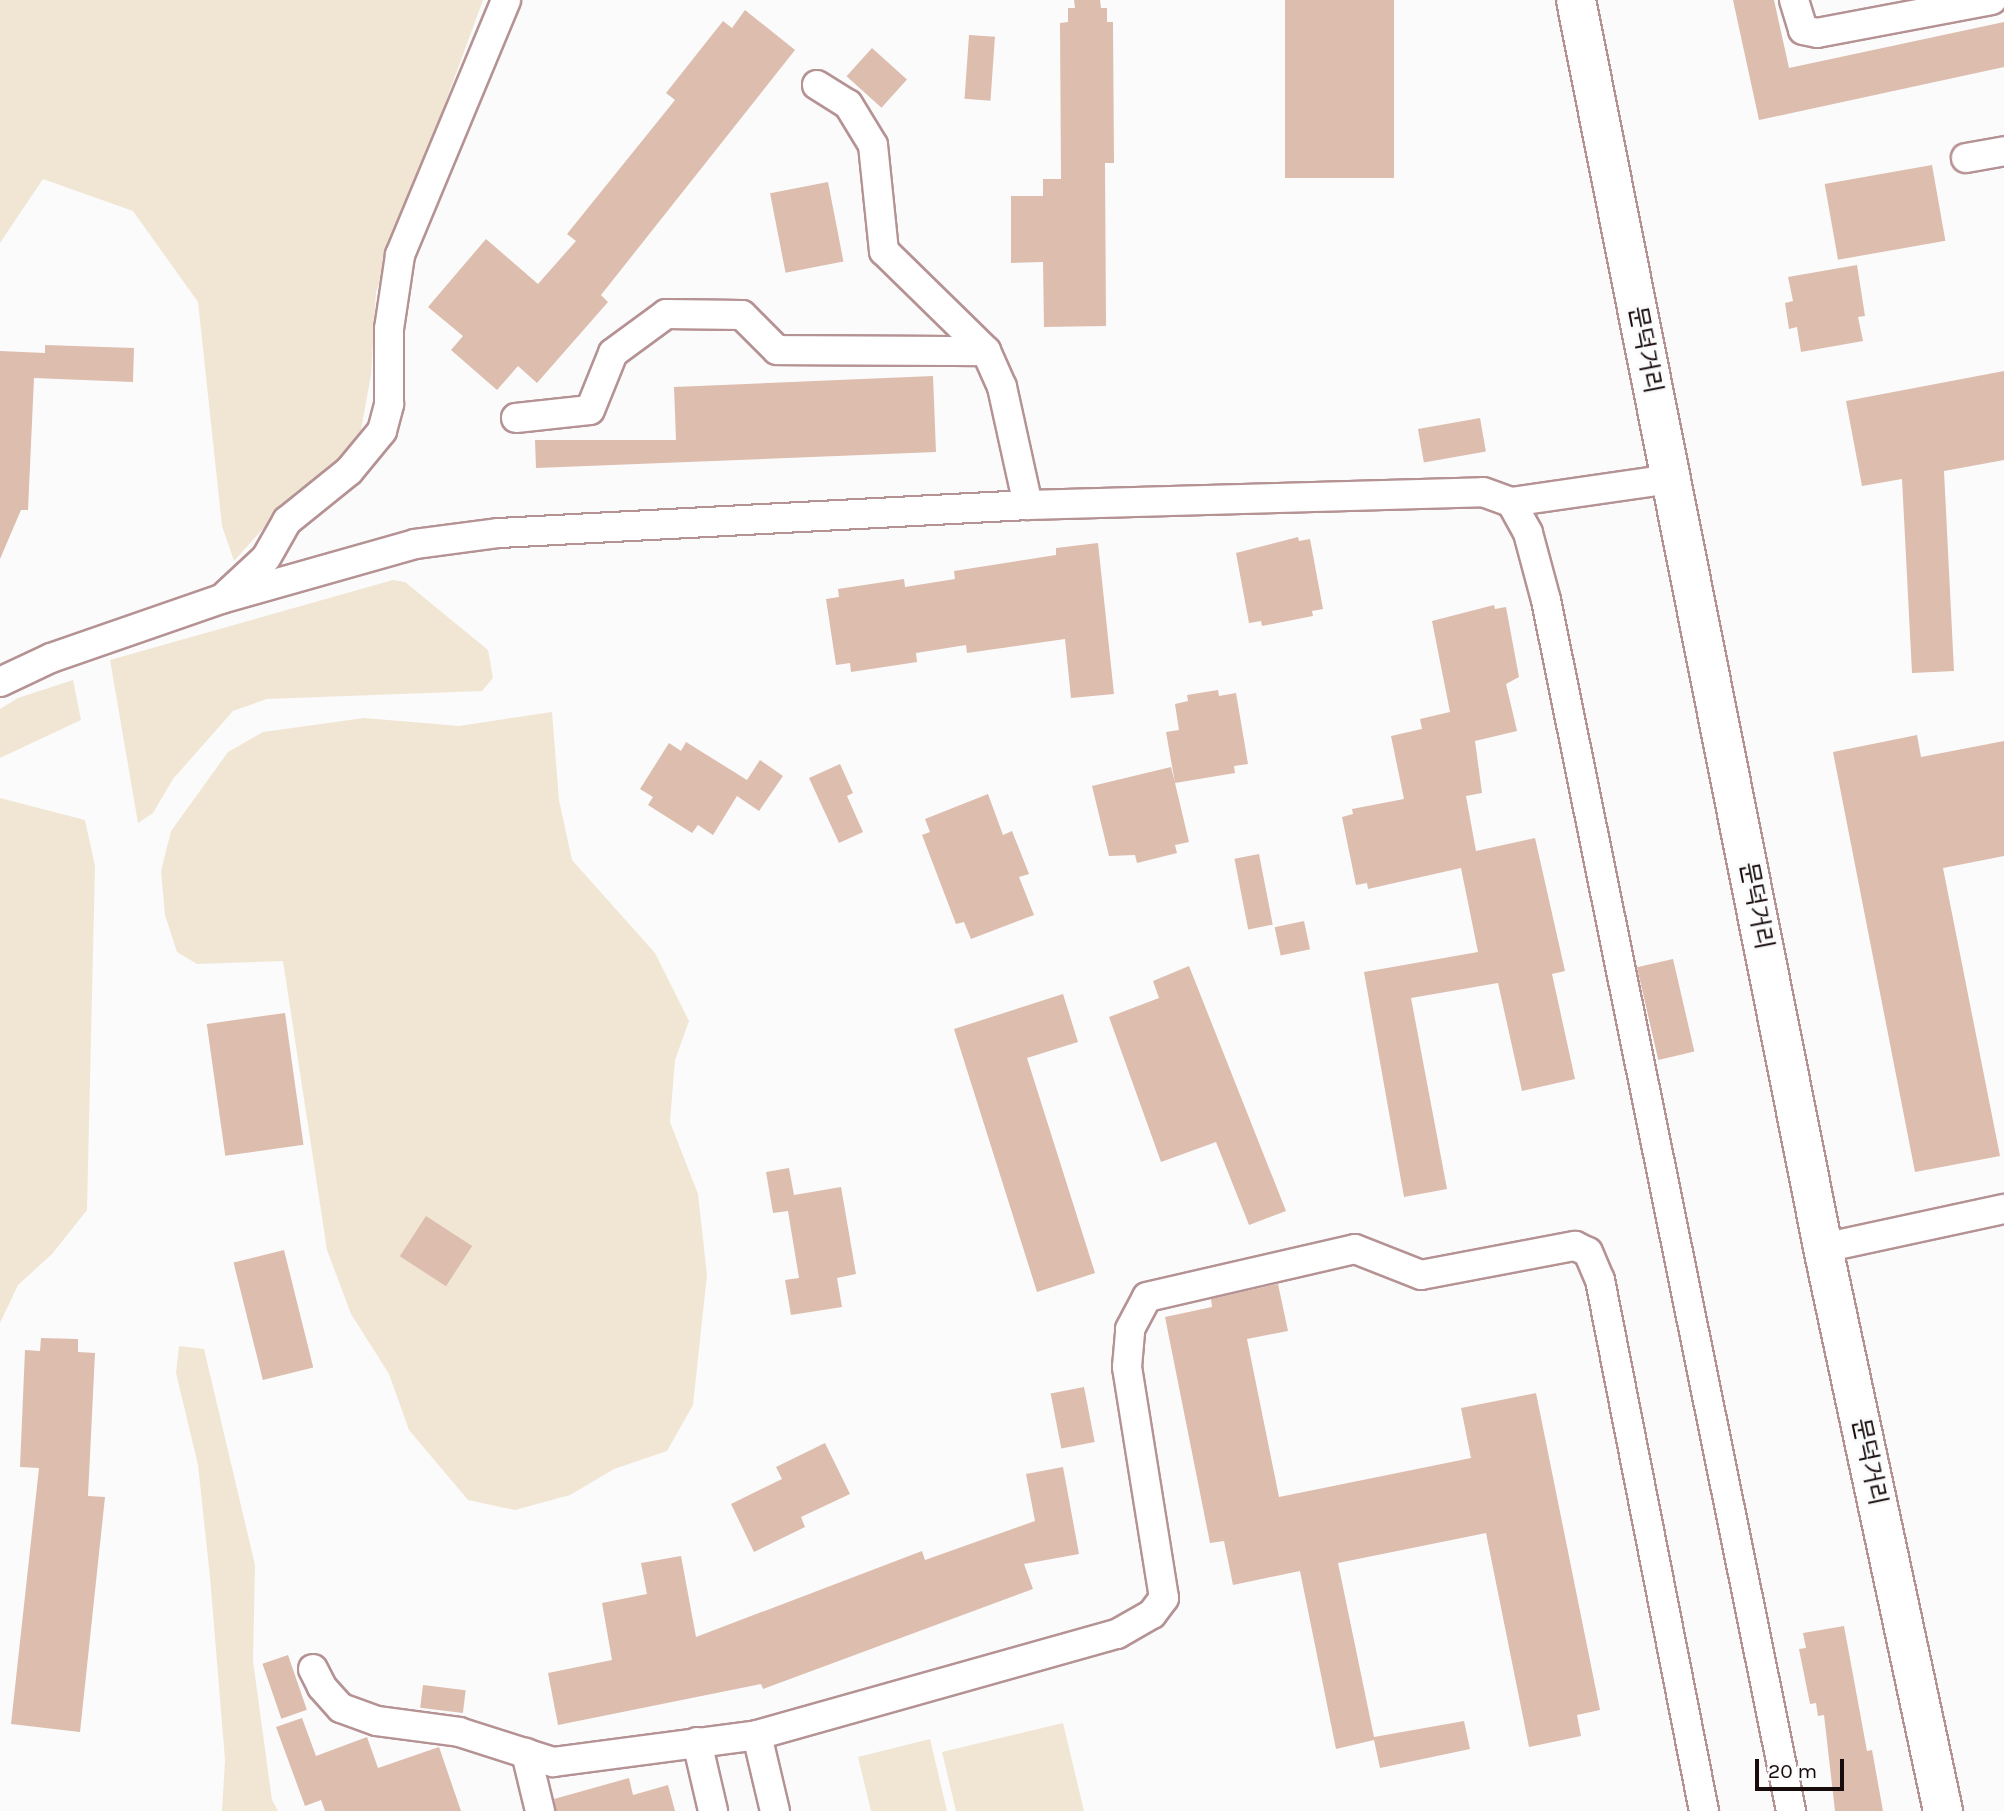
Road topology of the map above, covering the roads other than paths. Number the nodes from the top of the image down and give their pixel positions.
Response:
1 (506, 0) edge
2 (1576, 0) edge
3 (1794, 0) edge
4 (1992, 0) edge
5 (817, 85) dead end
6 (2004, 152) edge
7 (1966, 159) dead end
8 (986, 351) junction
9 (516, 418) dead end
10 (1671, 479) junction
11 (1511, 502) junction
12 (1028, 505) junction
13 (221, 599) junction
14 (0, 682) edge
15 (2004, 1209) edge
16 (1823, 1248) junction
17 (313, 1669) dead end
18 (757, 1735) junction
19 (697, 1742) junction
20 (526, 1753) junction
21 (540, 1811) edge
22 (713, 1811) edge
23 (775, 1811) edge
24 (1704, 1811) edge
25 (1790, 1811) edge
26 (1943, 1811) edge

1 - 13 street
2 - 10 main road, 문덕거리
3 - 4 street
5 - 8 street
6 - 7 street
8 - 9 street
8 - 12 street
10 - 11 street
10 - 16 main road, 문덕거리
11 - 12 street
11 - 25 street
12 - 13 street
13 - 14 street
15 - 16 street
16 - 26 main road, 문덕거리
17 - 20 street
18 - 19 street
18 - 23 street
18 - 24 street
19 - 20 street
19 - 22 street
20 - 21 street

